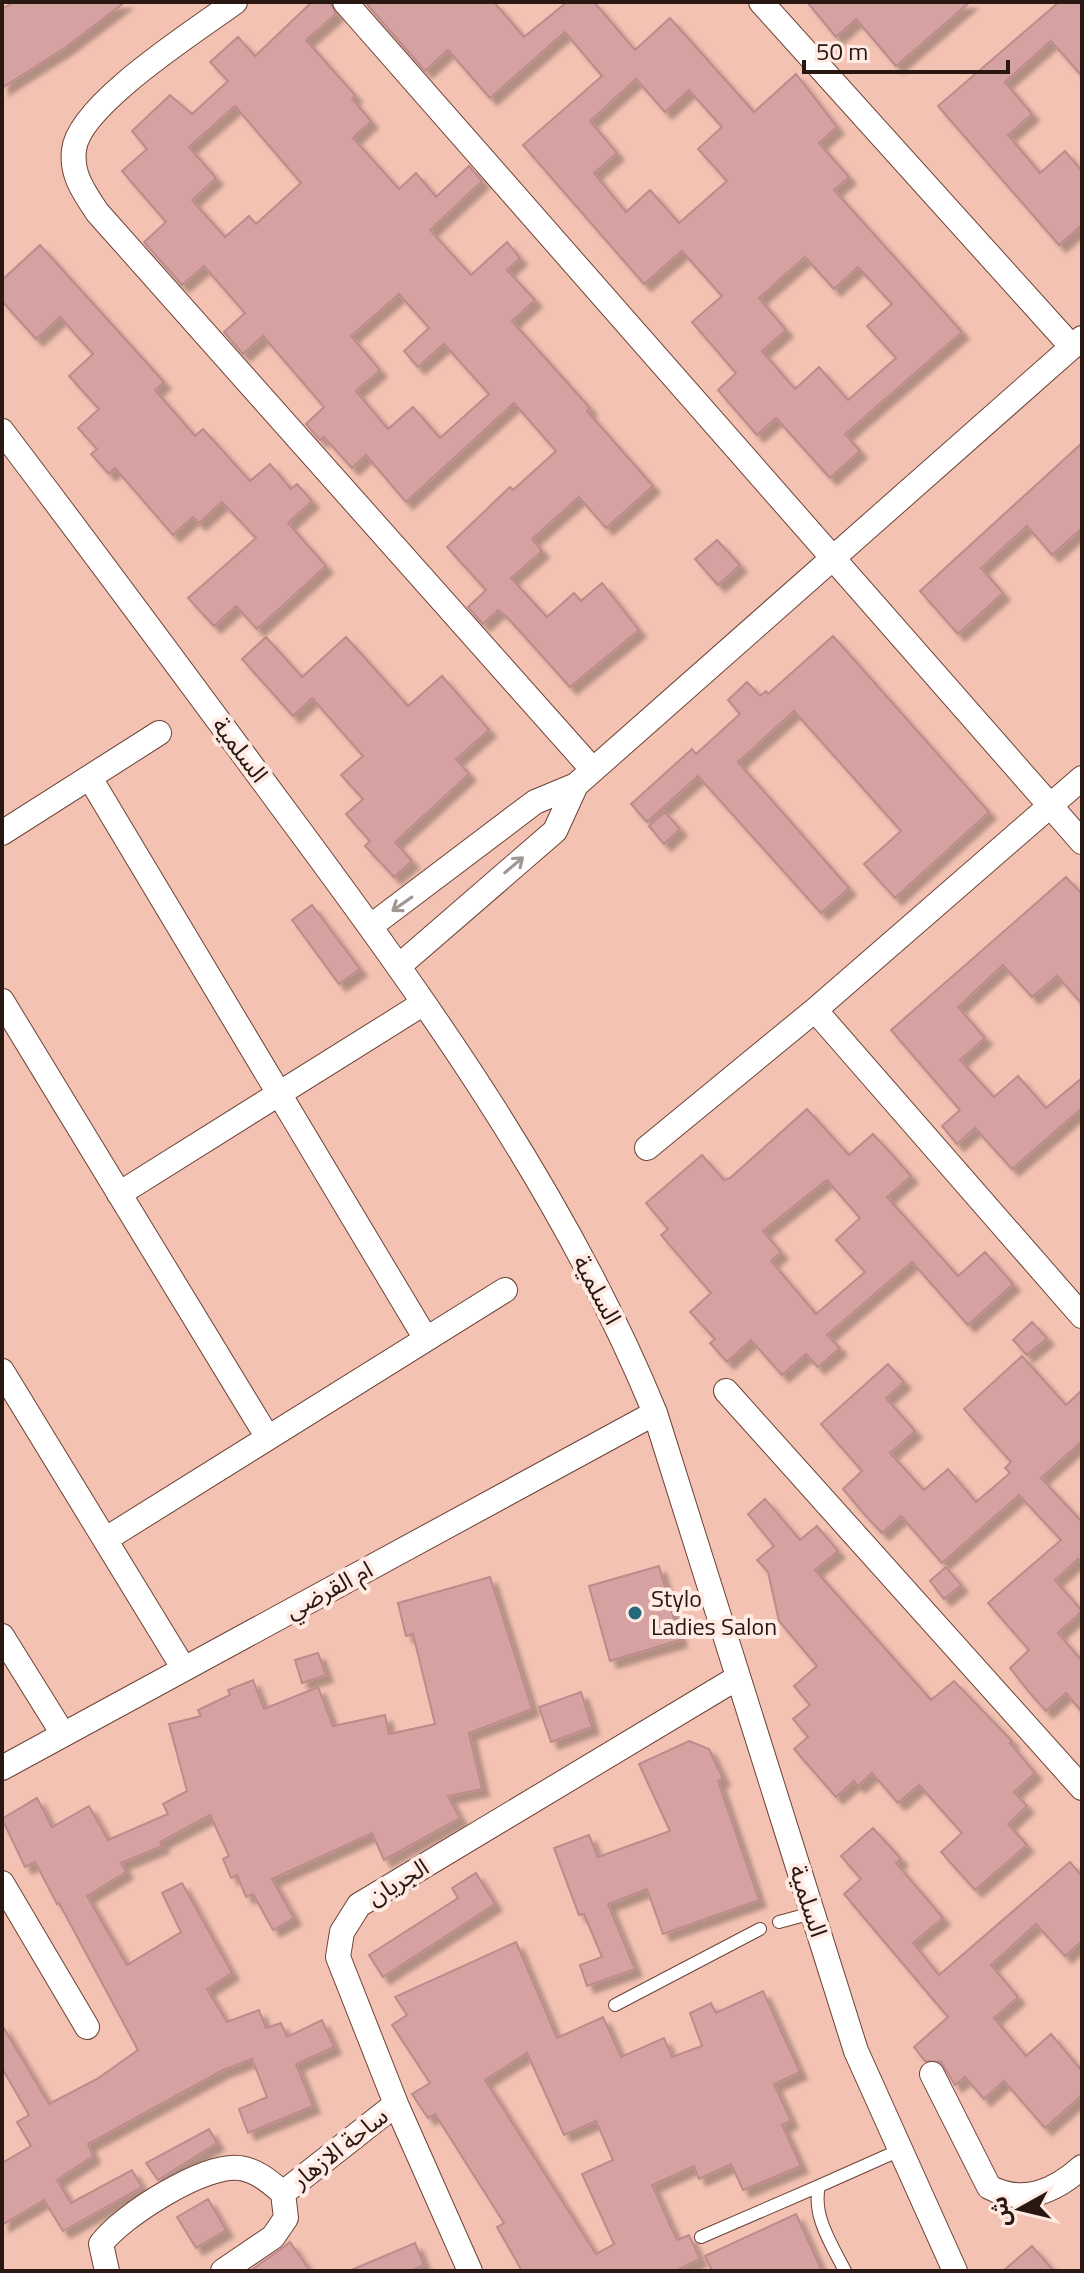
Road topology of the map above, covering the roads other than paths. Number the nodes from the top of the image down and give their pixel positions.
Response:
1 (235, 2) edge
2 (345, 2) edge
3 (761, 2) edge
4 (1077, 342) edge
5 (2, 431) edge
6 (835, 556) junction
7 (159, 733) dead end
8 (584, 777) junction
9 (90, 778) junction
10 (1082, 778) edge
11 (1050, 805) junction
12 (2, 833) edge
13 (1082, 842) edge
14 (371, 926) junction
15 (399, 966) junction
16 (2, 1001) edge
17 (424, 1003) junction
18 (815, 1010) junction
19 (278, 1095) junction
20 (647, 1148) dead end
21 (119, 1194) junction
22 (505, 1290) dead end
23 (1082, 1316) edge
24 (426, 1339) junction
25 (2, 1371) edge
26 (726, 1391) dead end
27 (655, 1413) junction
28 (268, 1438) junction
29 (106, 1539) junction
30 (2, 1636) edge
31 (184, 1669) junction
32 (737, 1678) junction
33 (63, 1734) junction
34 (2, 1768) edge
35 (1082, 1788) edge
36 (2, 1883) edge
37 (812, 1913) junction
38 (779, 1922) dead end
39 (760, 1929) dead end
40 (615, 2005) dead end
41 (87, 2027) dead end
42 (932, 2074) dead end
43 (396, 2104) junction
44 (900, 2150) junction
45 (1082, 2167) edge
46 (819, 2186) junction
47 (283, 2193) junction
48 (701, 2237) dead end
49 (107, 2271) edge
50 (223, 2271) edge
51 (470, 2271) edge
52 (845, 2271) edge
53 (955, 2271) edge

1 - 8 street
2 - 6 street
3 - 4 street
4 - 6 street
5 - 14 street, السلمية
6 - 8 street
6 - 11 street
7 - 9 street
8 -> 14 street
15 -> 8 street
9 - 12 street
9 - 19 street
10 - 11 street
11 - 13 street
11 - 18 street
14 - 15 street, السلمية
15 - 17 street, السلمية
16 - 21 street
17 - 19 street
17 - 27 street, السلمية
18 - 20 street
18 - 23 street
19 - 21 street
19 - 24 street
21 - 28 street
22 - 24 street
24 - 28 street
25 - 29 street
26 - 35 street
27 - 31 street, ام القرضي
27 - 32 street, السلمية
28 - 29 street
29 - 31 street
30 - 33 street
31 - 33 street, ام القرضي
32 - 37 street, السلمية
32 - 43 street, الجريان
33 - 34 street, ام القرضي
36 - 41 street
37 - 38 lane
37 - 44 street, السلمية
39 - 40 lane
42 - 45 street
43 - 47 street, ساحة الازهار
43 - 51 street, الجريان
44 - 46 lane
44 - 53 street, السلمية
46 - 48 lane
46 - 52 lane
47 - 49 street, ساحة الازهار
47 - 50 street, ساحة الازهار

